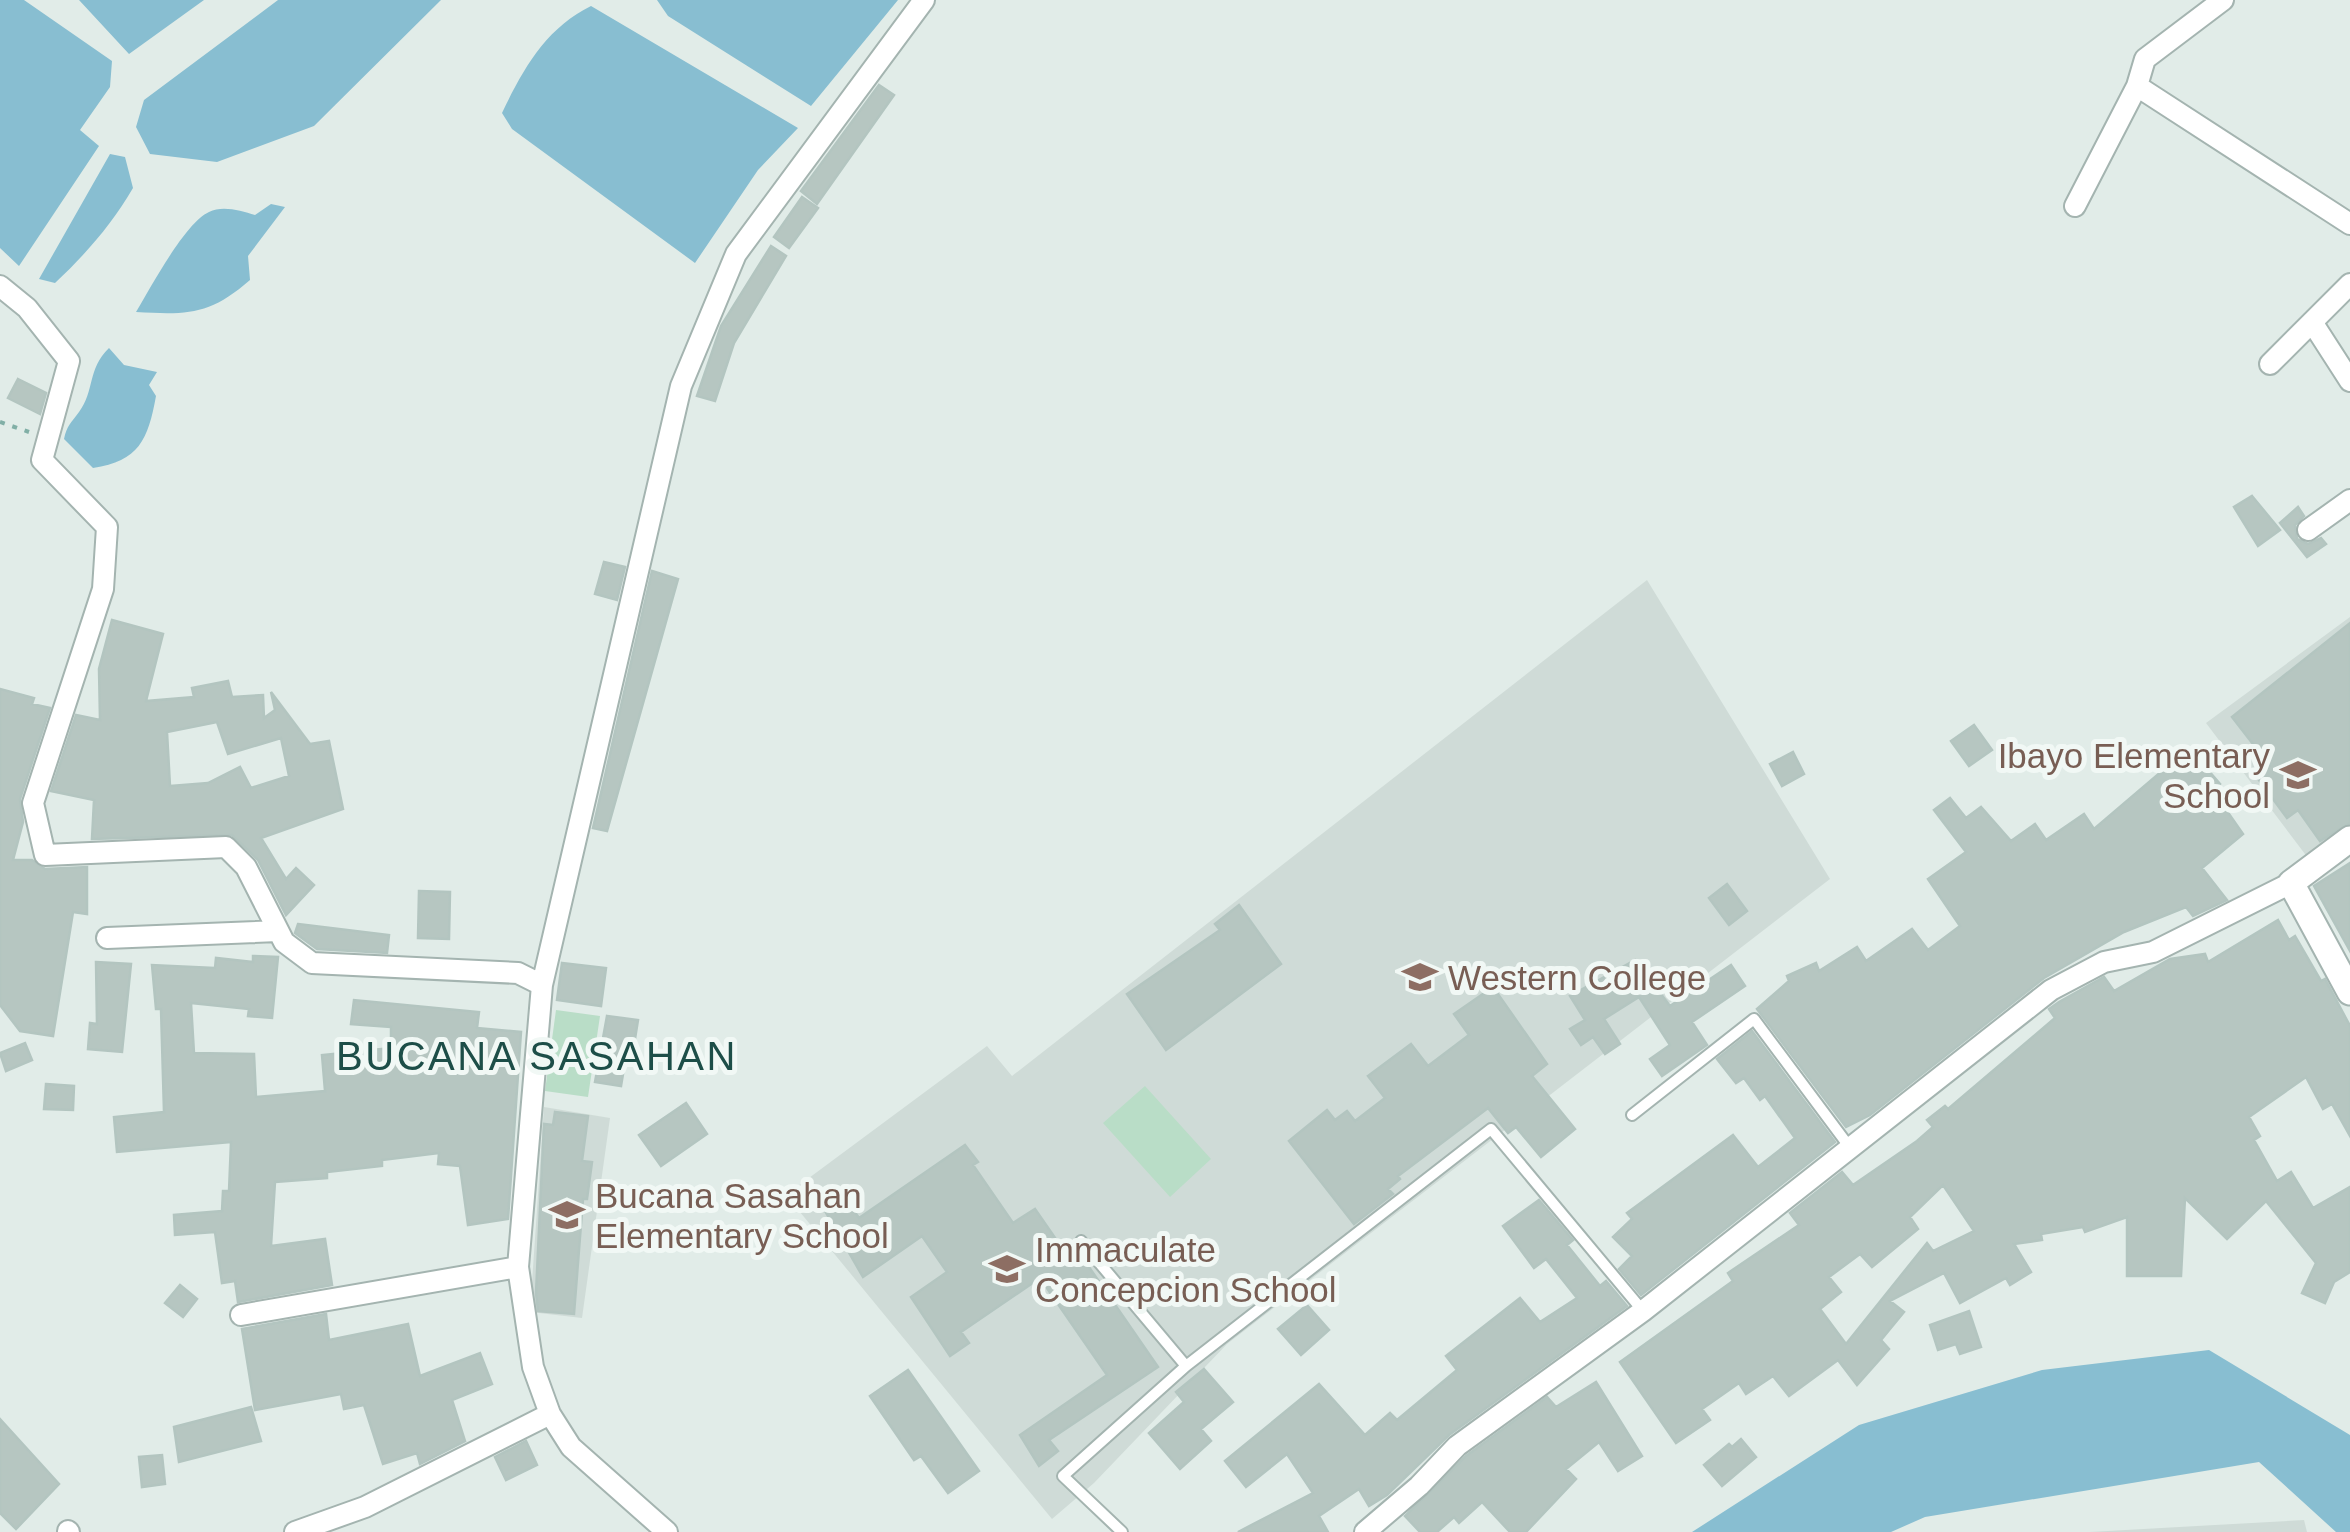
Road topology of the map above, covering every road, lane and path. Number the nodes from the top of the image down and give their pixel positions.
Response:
1 (924, 0) edge
2 (2222, 0) edge
3 (2137, 86) junction
4 (2076, 206) dead end
5 (2350, 224) edge
6 (2350, 284) edge
7 (0, 286) edge
8 (2312, 322) junction
9 (2270, 364) dead end
10 (2350, 381) edge
11 (0, 422) edge
12 (48, 439) junction
13 (2350, 500) edge
14 (2308, 530) dead end
15 (2350, 839) edge
16 (2291, 882) junction
17 (278, 930) junction
18 (107, 938) dead end
19 (542, 985) junction
20 (2350, 992) edge
21 (1632, 1115) dead end
22 (1851, 1149) junction
23 (1081, 1241) dead end
24 (518, 1267) junction
25 (1643, 1311) junction
26 (240, 1315) dead end
27 (1186, 1366) junction
28 (550, 1414) junction
29 (295, 1532) edge
30 (667, 1532) edge
31 (1122, 1532) edge
32 (1365, 1532) edge

1 - 19 street
2 - 3 street
3 - 4 street
3 - 5 street
6 - 8 street
7 - 12 street
8 - 9 street
8 - 10 street
11 - 12 path
12 - 17 street
13 - 14 street
15 - 16 street
16 - 20 street
16 - 22 street
17 - 18 street
17 - 19 street
19 - 24 street
21 - 22 lane
22 - 25 street
23 - 27 lane
24 - 26 street
24 - 28 street
25 - 27 lane
25 - 32 street
27 - 31 lane
28 - 29 street
28 - 30 street

